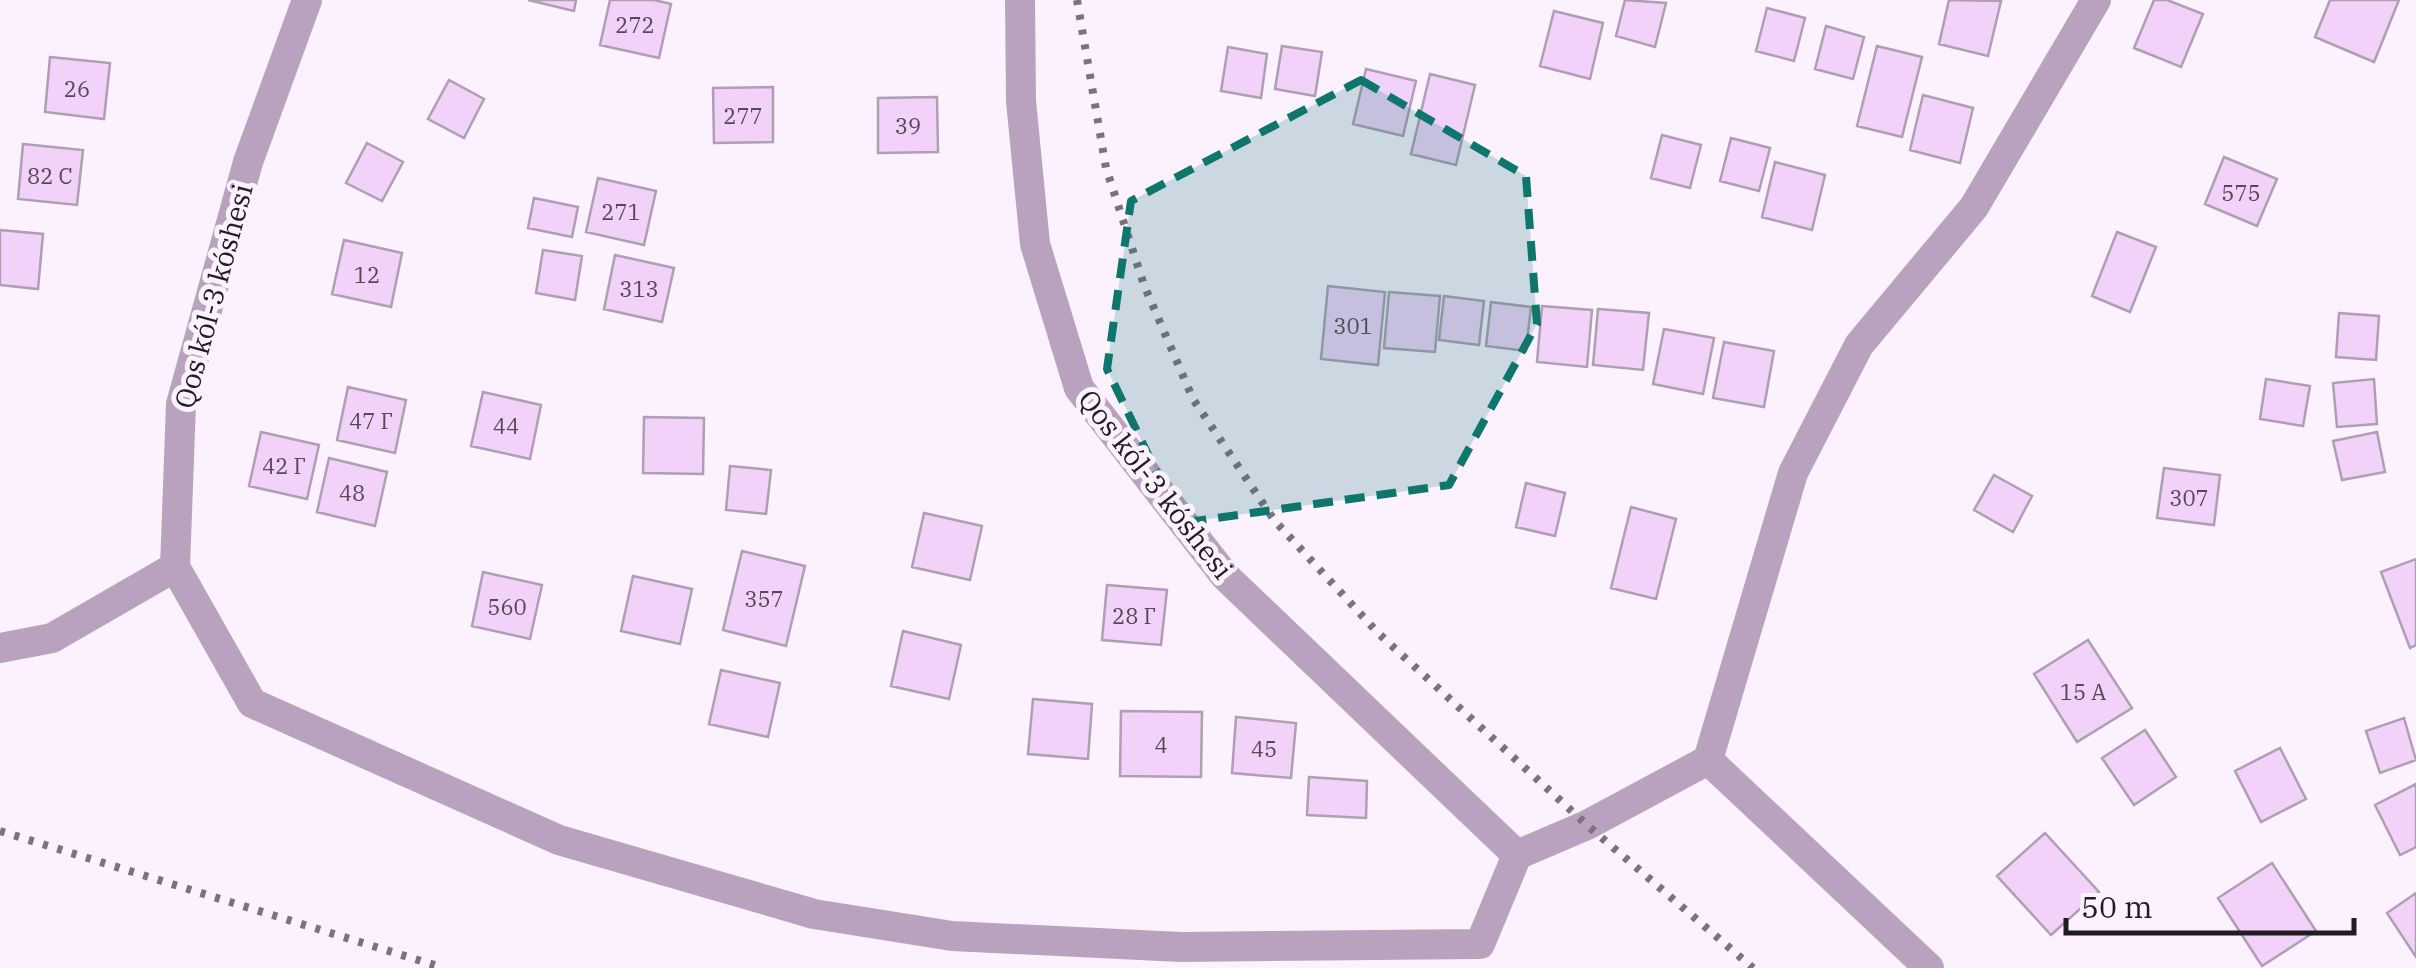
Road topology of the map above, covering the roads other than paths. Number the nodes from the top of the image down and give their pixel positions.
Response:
1 (307, 0) edge
2 (1020, 0) edge
3 (2096, 0) edge
4 (175, 568) junction
5 (0, 648) edge
6 (1708, 760) junction
7 (1517, 855) junction
8 (1929, 968) edge

1 - 4 street, Qos kól-3 kóshesi
2 - 7 street, Qos kól-3 kóshesi
3 - 6 street
4 - 5 street
4 - 7 street
6 - 7 street
6 - 8 street

